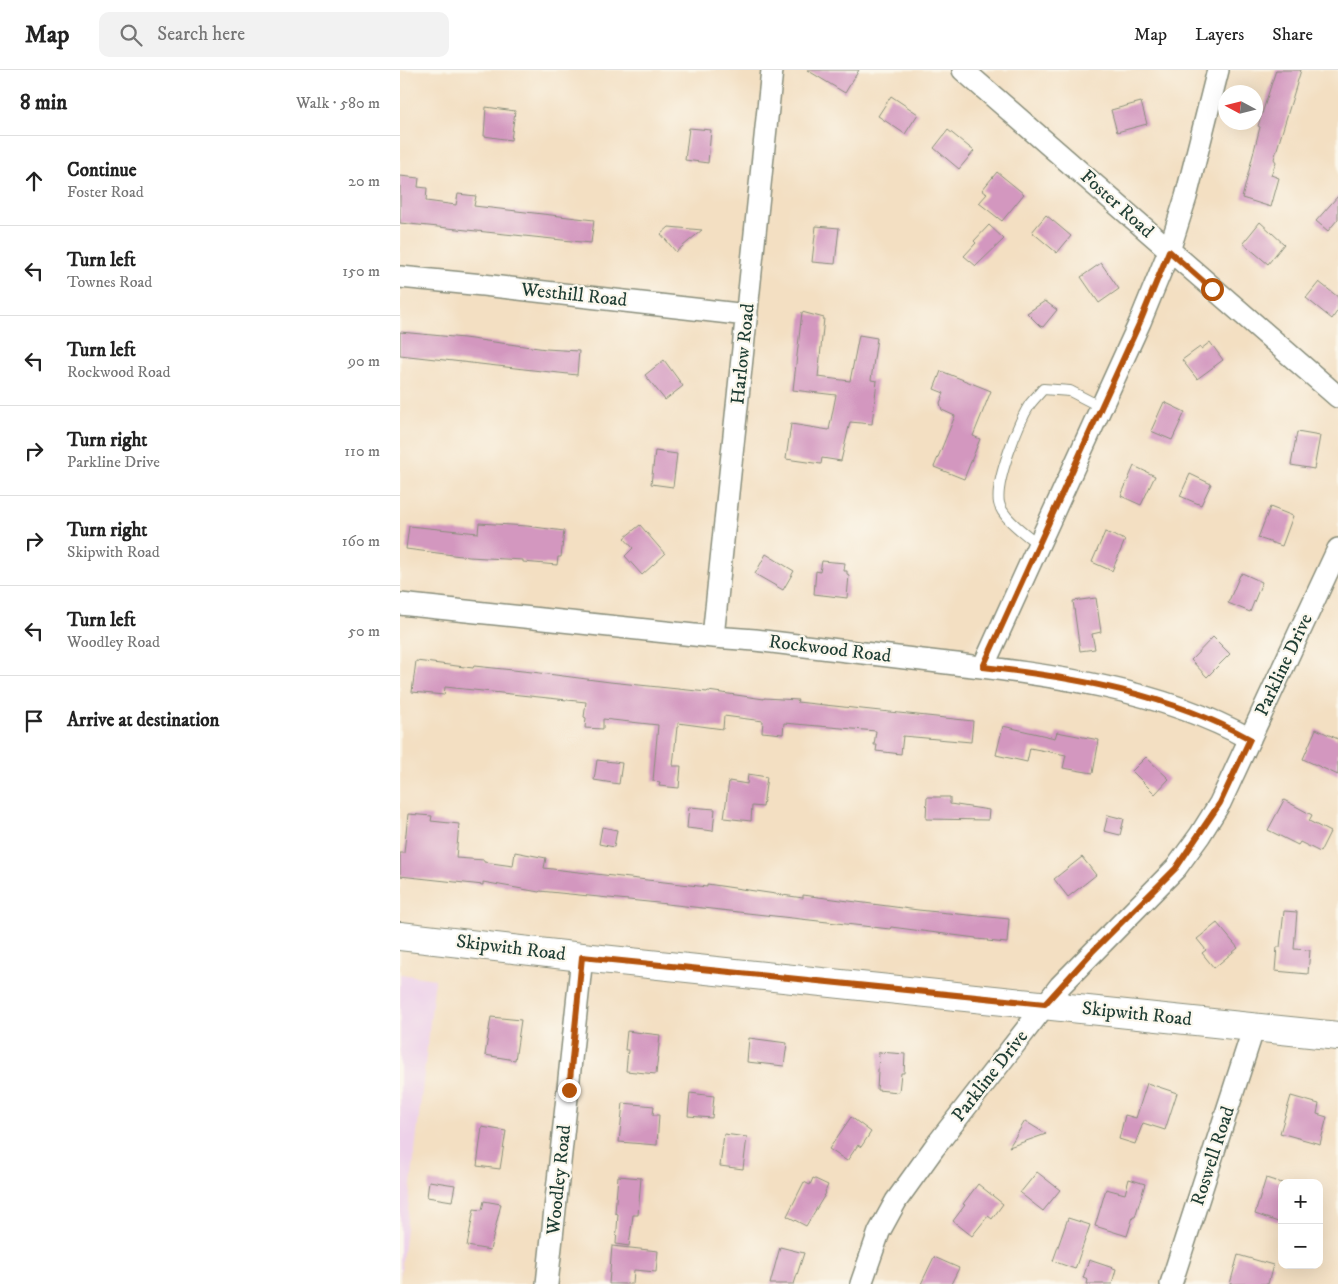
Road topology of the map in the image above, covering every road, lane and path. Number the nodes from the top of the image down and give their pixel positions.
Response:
1 (772, 70) edge
2 (962, 70) edge
3 (1218, 70) edge
4 (1169, 251) junction
5 (400, 277) edge
6 (747, 315) junction
7 (1338, 398) edge
8 (1102, 407) junction
9 (1038, 545) junction
10 (1338, 550) edge
11 (400, 604) edge
12 (713, 637) junction
13 (983, 667) junction
14 (1250, 739) junction
15 (400, 936) edge
16 (582, 957) junction
17 (1045, 1004) junction
18 (1254, 1027) junction
19 (1338, 1036) edge
20 (547, 1284) edge
21 (861, 1284) edge
22 (1171, 1284) edge

1 - 6 street, Harlow Road
2 - 4 street, Foster Road
3 - 4 street
4 - 7 street, Foster Road
4 - 8 street
5 - 6 street, Westhill Road
6 - 12 street, Harlow Road
8 - 9 street
8 - 9 lane
9 - 13 street
10 - 14 street, Parkline Drive
11 - 12 street, Rockwood Road
12 - 13 street, Rockwood Road
13 - 14 street, Rockwood Road
14 - 17 street, Parkline Drive
15 - 16 main road, Skipwith Road
16 - 17 main road, Skipwith Road
16 - 20 street, Woodley Road
17 - 18 main road, Skipwith Road
17 - 21 street, Parkline Drive
18 - 19 main road, Skipwith Road
18 - 22 street, Roswell Road

